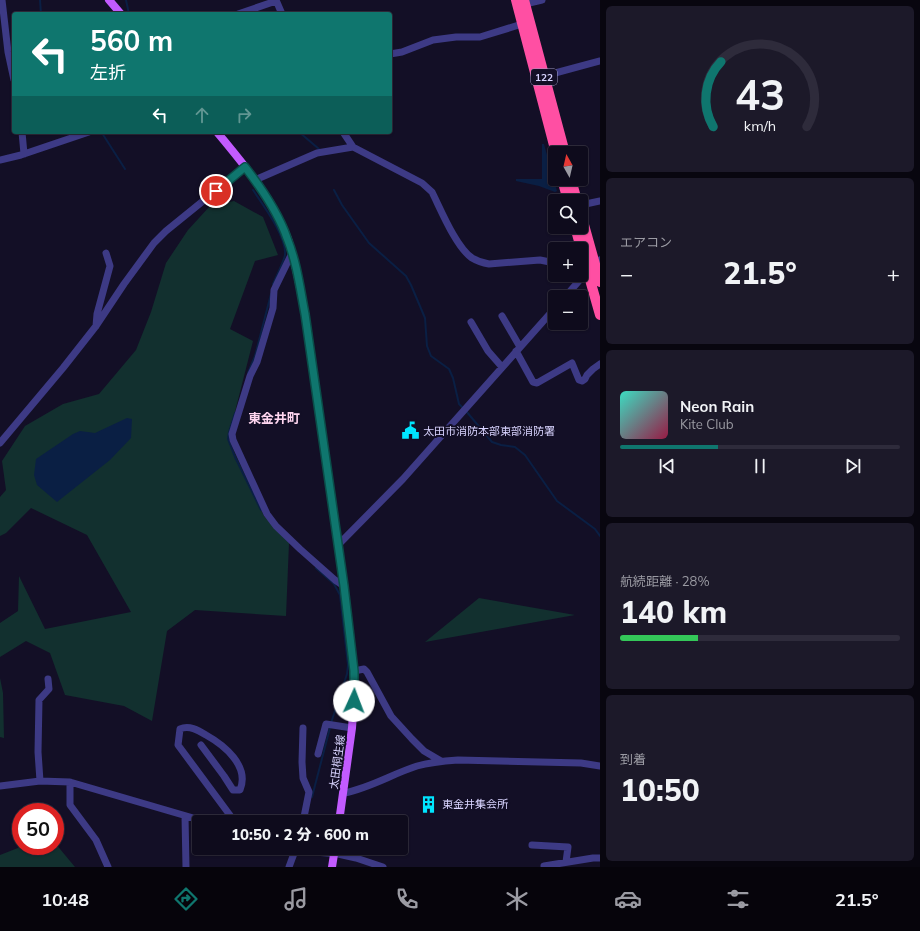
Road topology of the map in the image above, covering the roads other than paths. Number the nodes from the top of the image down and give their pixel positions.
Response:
1 (2, 0) edge
2 (109, 0) edge
3 (516, 0) edge
4 (542, 0) edge
5 (276, 1) edge
6 (525, 2) edge
7 (118, 12) edge
8 (244, 12) edge
9 (281, 12) edge
10 (522, 24) junction
11 (392, 54) edge
12 (600, 61) edge
13 (12, 71) edge
14 (544, 76) junction
15 (22, 134) edge
16 (83, 134) edge
17 (219, 134) edge
18 (343, 134) edge
19 (554, 146) edge
20 (563, 146) edge
21 (353, 147) junction
22 (24, 154) junction
23 (0, 160) edge
24 (245, 167) junction
25 (255, 180) junction
26 (600, 201) edge
27 (588, 204) edge
28 (578, 234) edge
29 (584, 234) edge
30 (106, 252) dead end
31 (292, 253) junction
32 (548, 262) edge
33 (590, 270) edge
34 (600, 283) edge
35 (571, 290) edge
36 (600, 315) edge
37 (502, 316) dead end
38 (548, 316) edge
39 (471, 322) dead end
40 (96, 326) junction
41 (518, 349) junction
42 (600, 364) edge
43 (502, 366) junction
44 (0, 443) edge
45 (340, 544) dead end
46 (344, 586) junction
47 (354, 671) junction
48 (48, 679) dead end
49 (303, 728) dead end
50 (352, 728) junction
51 (201, 745) dead end
52 (318, 754) dead end
53 (441, 761) junction
54 (600, 766) edge
55 (40, 781) junction
56 (70, 782) junction
57 (0, 786) edge
58 (344, 793) junction
59 (230, 815) edge
60 (304, 815) edge
61 (340, 815) edge
62 (185, 816) junction
63 (192, 818) edge
64 (532, 845) dead end
65 (293, 855) edge
66 (334, 855) edge
67 (347, 855) edge
68 (600, 858) edge
69 (566, 862) junction
70 (544, 866) dead end
71 (108, 867) edge
72 (186, 867) edge
73 (289, 867) edge
74 (332, 867) edge
75 (384, 867) edge

1 - 13 street
2 - 7 main road
3 - 10 highway, 122
4 - 6 street
5 - 8 street
5 - 9 street
6 - 14 highway, 122
10 - 11 street
10 - 19 highway, 122
12 - 14 street
14 - 20 highway, 122
15 - 22 street
16 - 22 street
17 - 24 main road, 太田桐生線
18 - 21 street
21 - 25 street
21 - 32 street
22 - 23 street
24 - 25 main road, 太田桐生線
24 - 40 street
25 - 31 main road, 太田桐生線
26 - 27 street
28 - 33 highway
29 - 33 highway
30 - 40 street
31 - 46 main road, 太田桐生線
31 - 46 street
33 - 34 highway
33 - 35 street
33 - 36 highway
37 - 41 street
38 - 41 street
39 - 43 street
40 - 44 street
41 - 42 street
41 - 43 street
43 - 45 street
46 - 47 main road, 太田桐生線
47 - 50 main road, 太田桐生線
47 - 53 street
48 - 55 street
49 - 60 street
50 - 52 street
50 - 58 main road, 太田桐生線
51 - 59 street
53 - 54 street
53 - 58 street
55 - 56 street
55 - 57 street
56 - 62 street
56 - 71 street
58 - 61 main road, 太田桐生線
62 - 63 street
62 - 72 street
64 - 69 street
65 - 73 street
66 - 74 main road
67 - 75 street
68 - 69 street
69 - 70 street

